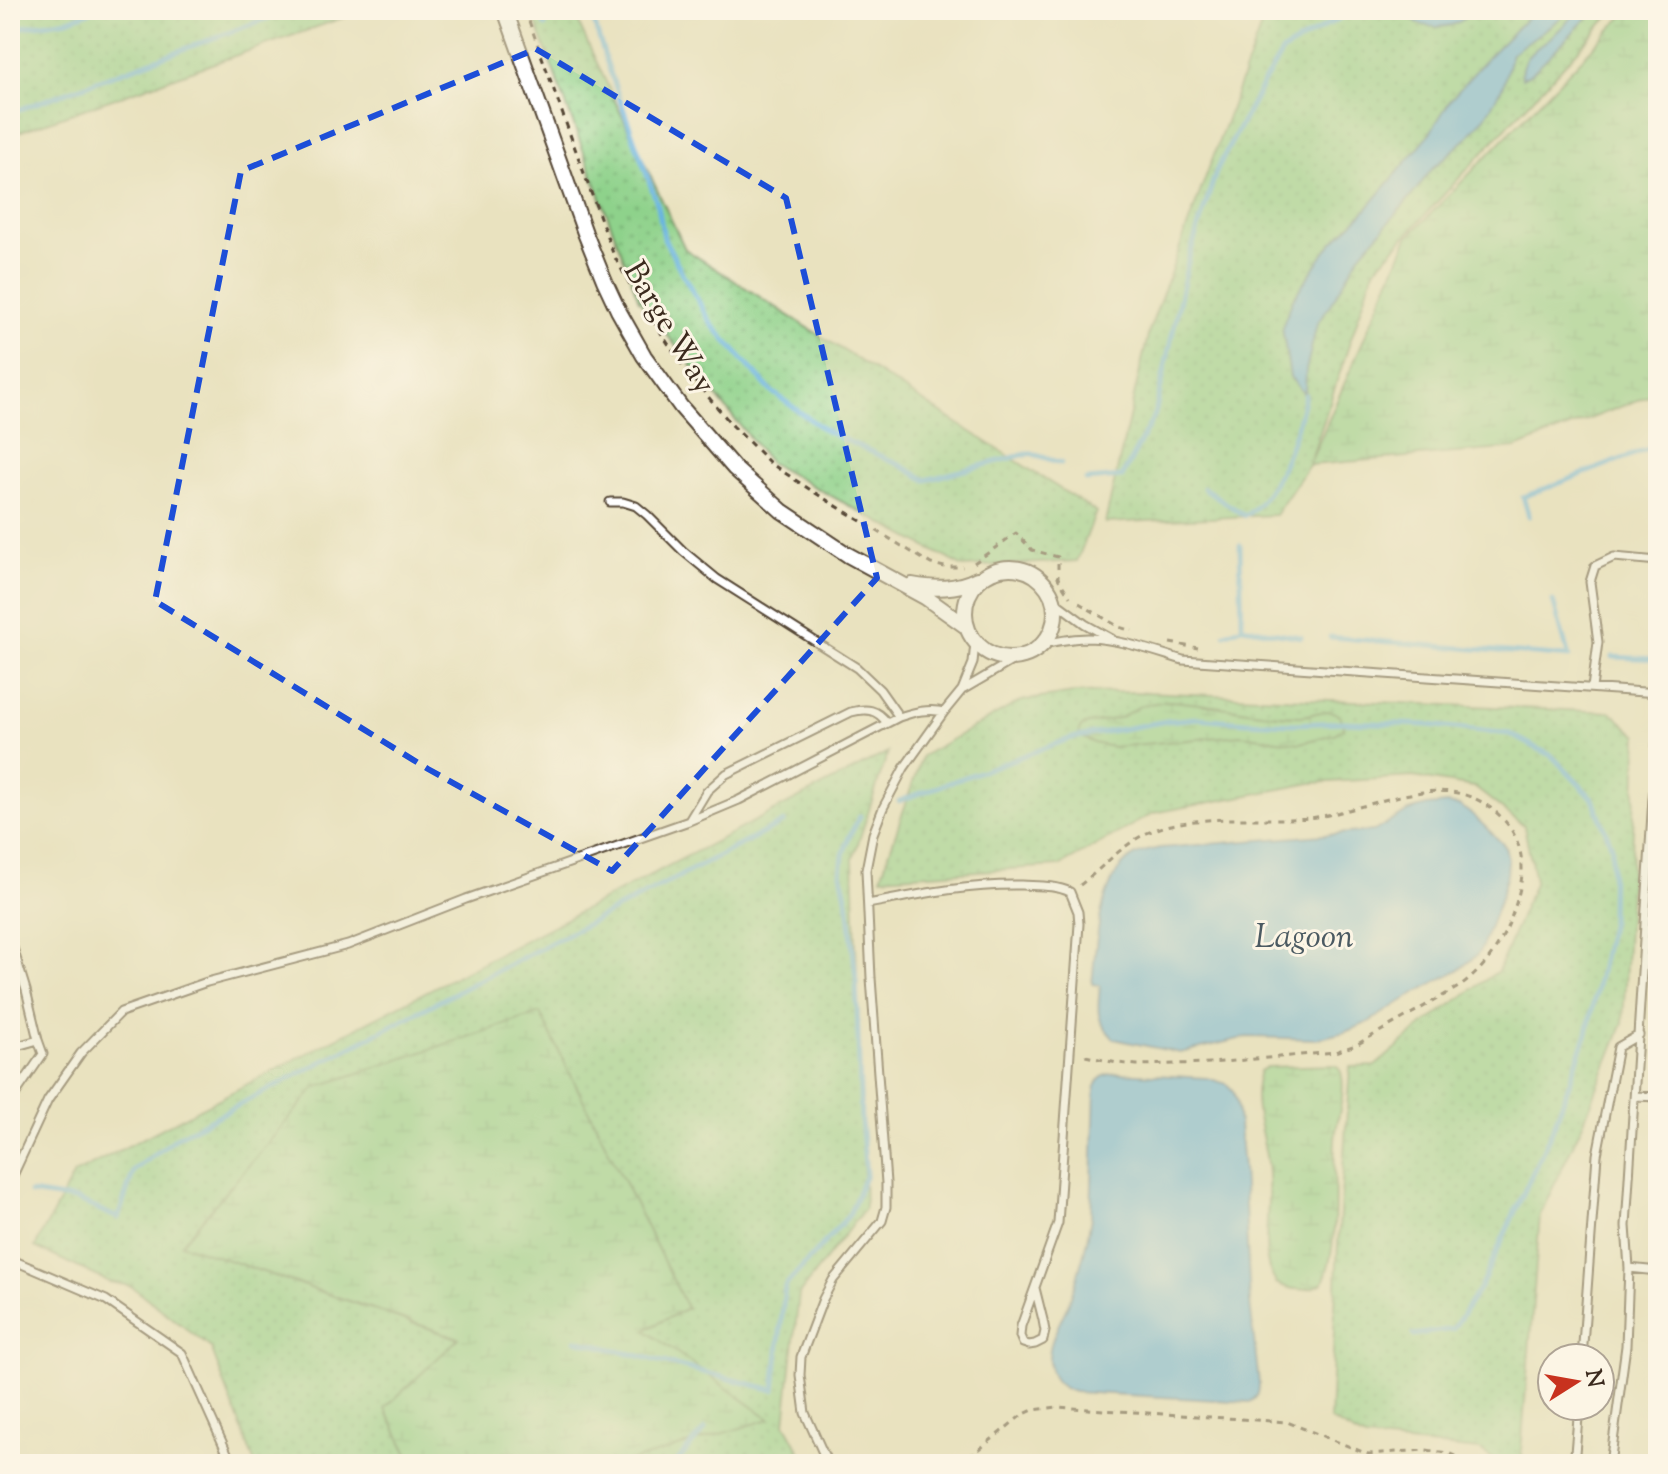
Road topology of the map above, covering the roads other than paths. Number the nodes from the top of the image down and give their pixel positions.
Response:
1 (505, 10) edge
2 (610, 502) dead end
3 (1658, 561) edge
4 (983, 576) junction
5 (903, 584) junction
6 (1054, 601) junction
7 (967, 627) junction
8 (975, 642) junction
9 (1118, 642) junction
10 (1043, 644) junction
11 (1017, 658) junction
12 (1592, 688) junction
13 (962, 690) junction
14 (1658, 693) edge
15 (944, 712) junction
16 (899, 717) junction
17 (1658, 718) edge
18 (887, 723) junction
19 (689, 821) junction
20 (868, 904) junction
21 (10, 938) edge
22 (1645, 942) junction
23 (1658, 944) edge
24 (1639, 1035) junction
25 (38, 1040) junction
26 (10, 1048) edge
27 (1635, 1096) junction
28 (1658, 1097) edge
29 (10, 1102) edge
30 (10, 1182) edge
31 (10, 1259) edge
32 (1629, 1268) junction
33 (1658, 1271) edge
34 (1035, 1288) junction
35 (1583, 1342) edge
36 (1578, 1422) edge
37 (1575, 1453) dead end
38 (232, 1464) edge
39 (828, 1464) edge
40 (1610, 1464) edge

1 - 5 street, Barge Way
2 - 16 lane
3 - 12 lane
4 - 5 street, Barge Way
4 - 6 street
4 - 7 street
5 - 7 street, Barge Way
6 - 9 lane
6 - 10 street
7 - 8 street
8 - 11 street
8 - 13 lane
9 - 10 lane
9 - 12 lane
10 - 11 street
11 - 13 lane
12 - 14 lane
13 - 15 lane
15 - 16 lane
15 - 20 lane
16 - 18 lane
17 - 22 lane
18 - 19 lane
18 - 19 lane
19 - 30 lane
20 - 34 lane
20 - 39 lane
21 - 25 lane
22 - 23 lane
22 - 24 lane
24 - 27 lane
24 - 35 lane
25 - 26 lane
25 - 29 lane
27 - 28 lane
27 - 32 lane
31 - 38 lane
32 - 33 lane
32 - 40 lane
34 - 34 lane
36 - 37 lane

